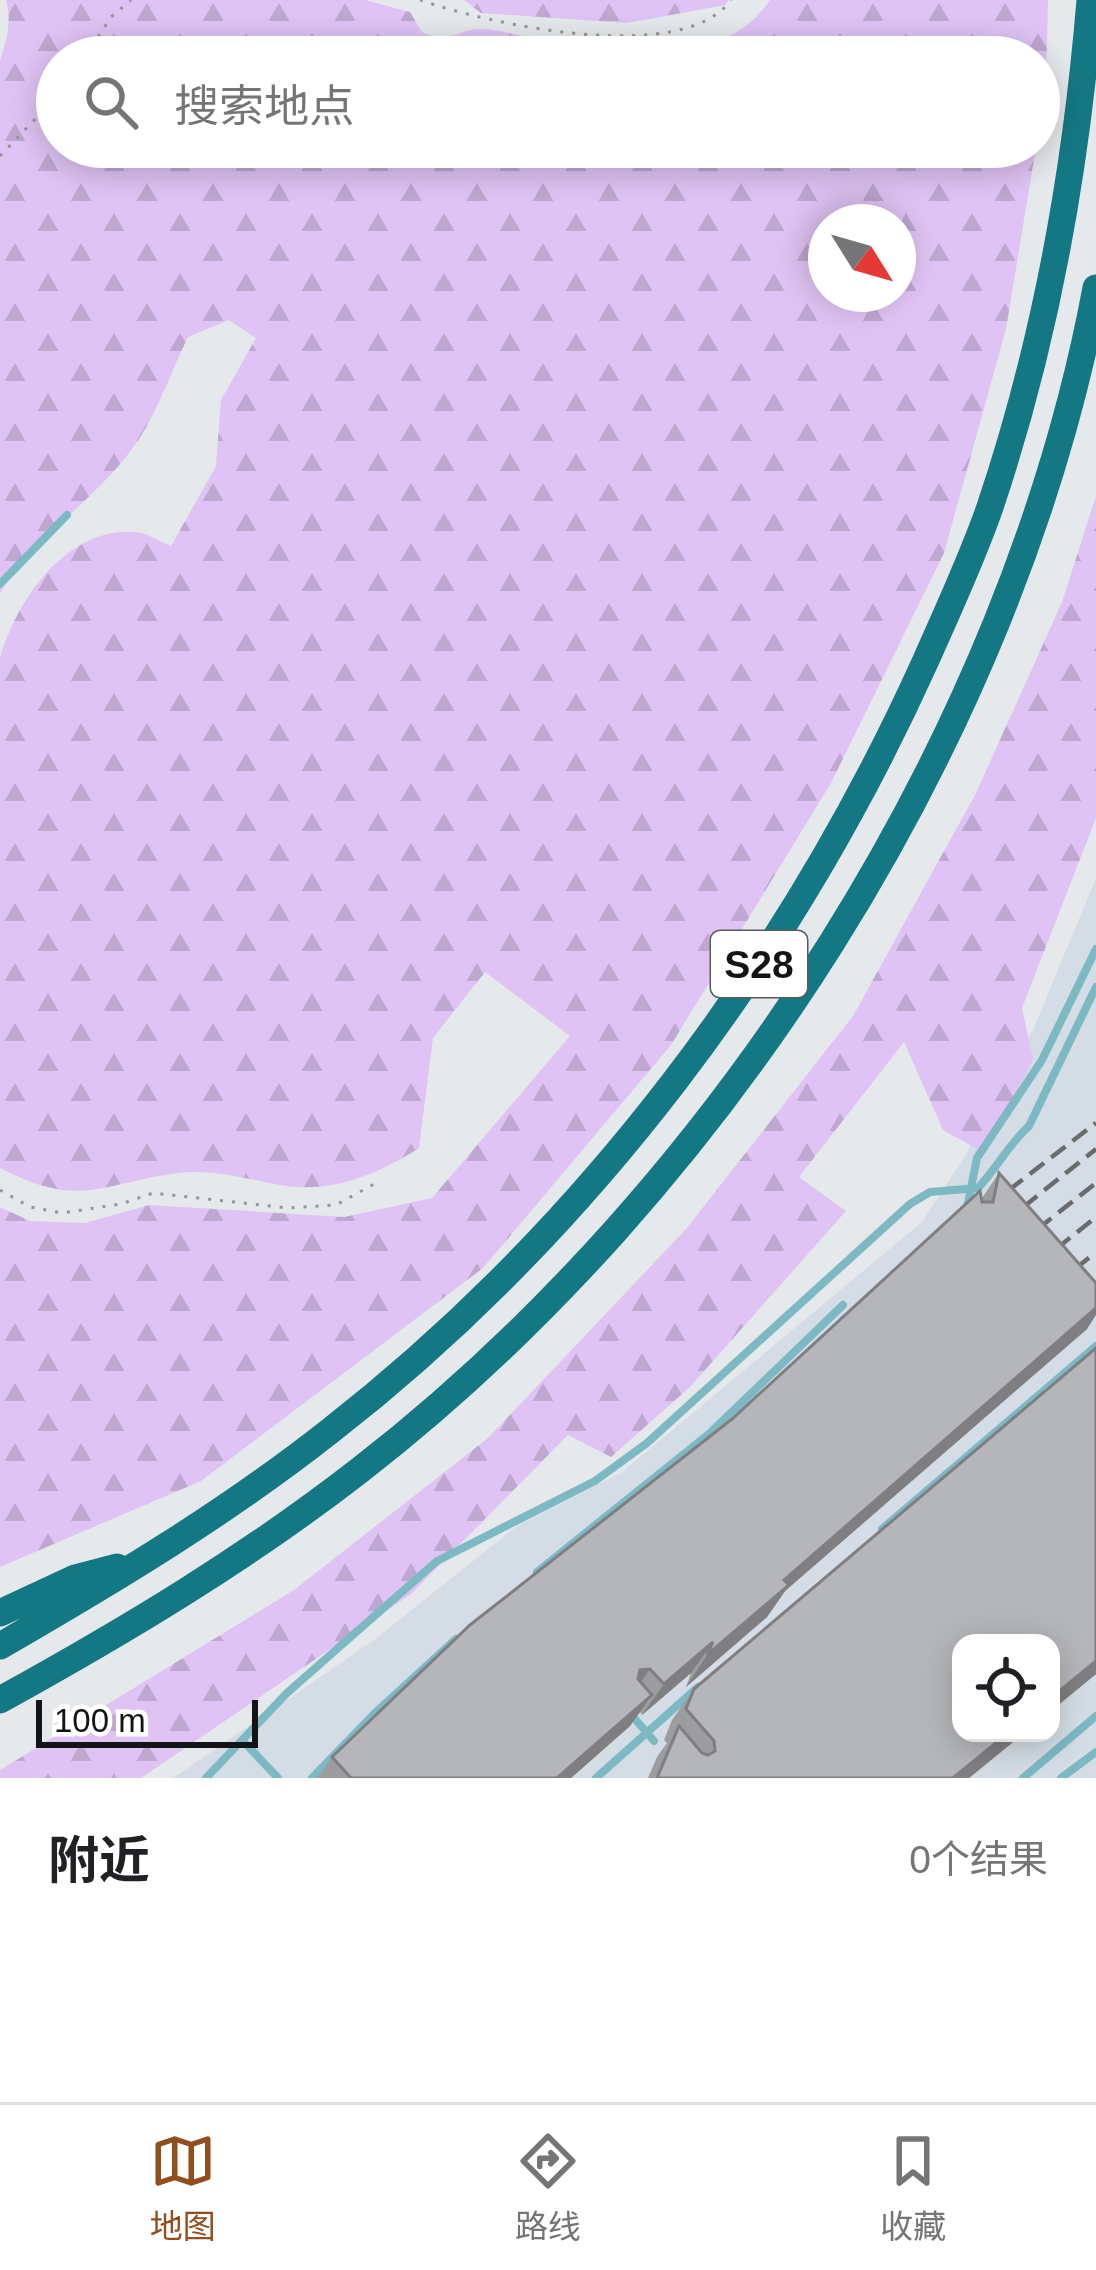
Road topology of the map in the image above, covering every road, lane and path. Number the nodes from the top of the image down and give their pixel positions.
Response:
1 (130, 0) edge
2 (420, 0) edge
3 (731, 0) edge
4 (1090, 0) edge
5 (98, 36) edge
6 (601, 36) edge
7 (634, 36) edge
8 (36, 118) edge
9 (0, 156) edge
10 (1096, 288) edge
11 (67, 515) dead end
12 (0, 584) edge
13 (1096, 949) edge
14 (1096, 987) edge
15 (376, 1183) dead end
16 (0, 1190) edge
17 (966, 1227) edge
18 (843, 1305) dead end
19 (1096, 1346) edge
20 (866, 1542) edge
21 (150, 1558) junction
22 (533, 1576) edge
23 (0, 1612) edge
24 (461, 1635) edge
25 (0, 1646) edge
26 (708, 1678) edge
27 (621, 1703) edge
28 (0, 1704) edge
29 (1096, 1716) edge
30 (244, 1742) junction
31 (665, 1753) edge
32 (1096, 1753) edge
33 (206, 1778) edge
34 (278, 1778) edge
35 (312, 1778) edge
36 (596, 1778) edge
37 (1023, 1778) edge
38 (1061, 1778) edge

1 - 5 path
2 - 6 path
3 - 7 path
4 - 21 highway, S28
8 - 9 path
10 - 28 highway, S28
11 - 12 lane
13 - 17 lane, bridge
14 - 30 lane
15 - 16 path
18 - 22 lane
19 - 20 lane
21 - 23 highway
21 - 25 highway, S28
24 - 35 lane
26 - 36 lane
27 - 31 lane, bridge
29 - 37 lane
30 - 33 lane
30 - 34 lane
32 - 38 lane

